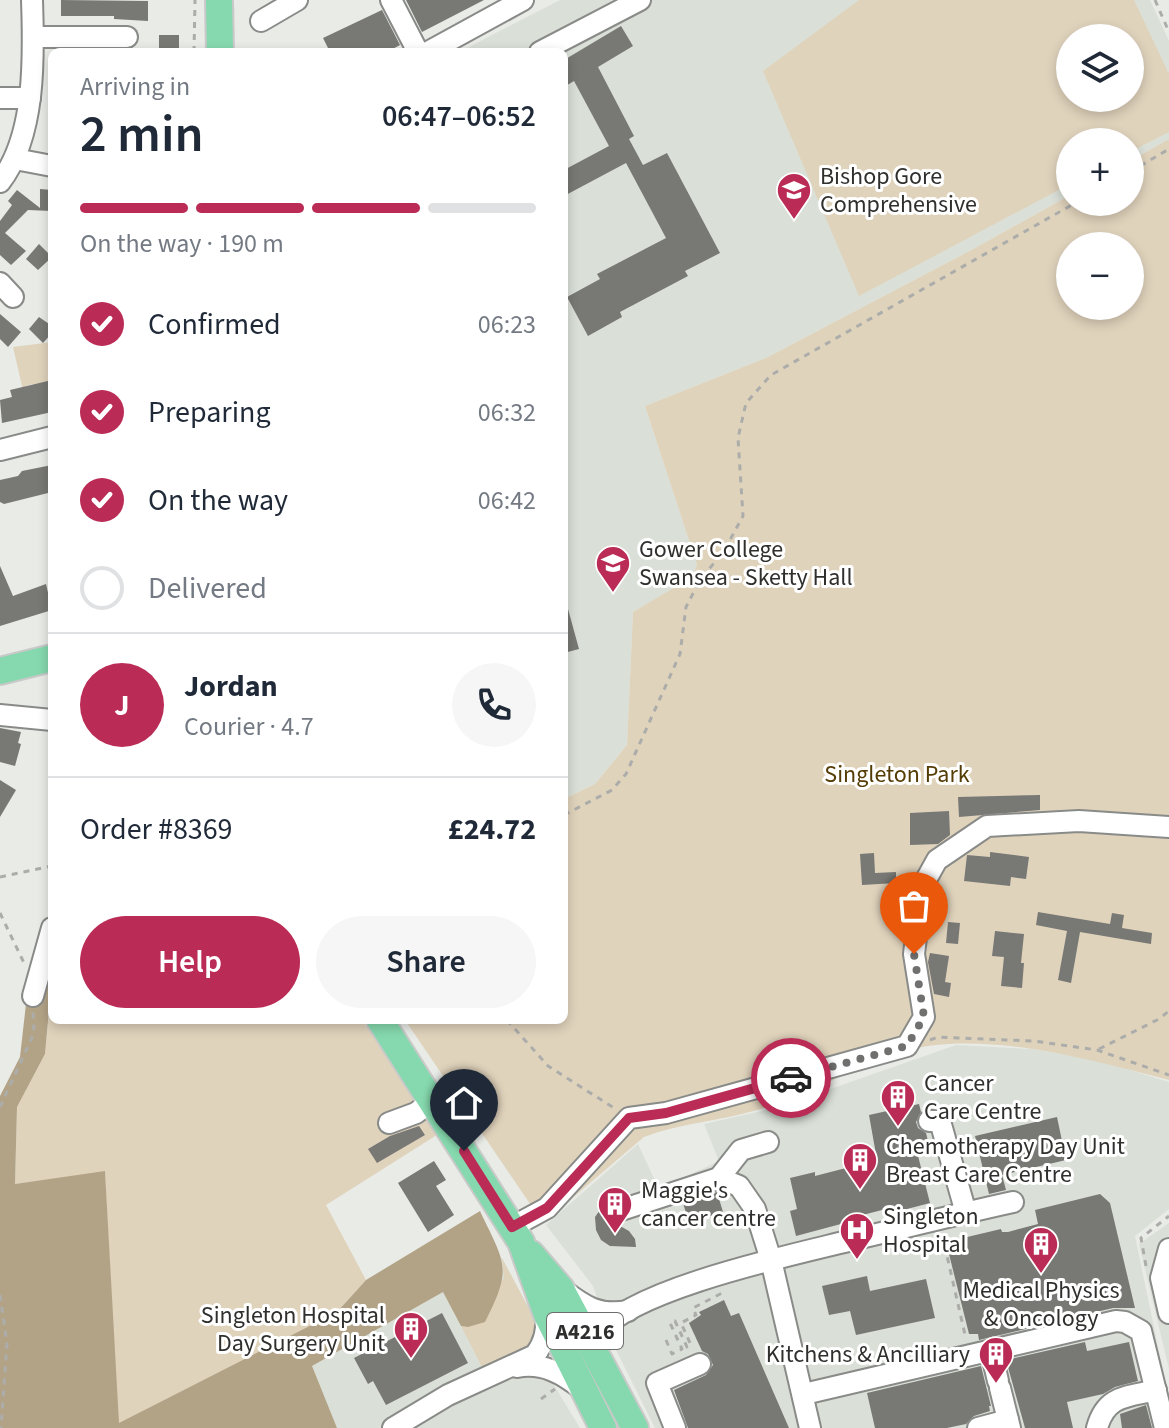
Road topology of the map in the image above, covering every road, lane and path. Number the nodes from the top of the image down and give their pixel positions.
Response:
1 (32, 0) edge
2 (195, 0) edge
3 (219, 0) edge
4 (297, 0) edge
5 (391, 0) edge
6 (523, 0) edge
7 (640, 0) edge
8 (1155, 0) edge
9 (261, 21) dead end
10 (1169, 32) edge
11 (33, 37) junction
12 (127, 37) dead end
13 (194, 48) edge
14 (220, 48) edge
15 (416, 48) edge
16 (435, 48) edge
17 (548, 48) edge
18 (0, 98) edge
19 (30, 98) junction
20 (1169, 149) edge
21 (15, 159) junction
22 (1144, 164) edge
23 (48, 165) edge
24 (0, 182) edge
25 (1056, 214) edge
26 (48, 438) edge
27 (0, 450) edge
28 (48, 659) edge
29 (0, 671) edge
30 (0, 715) edge
31 (48, 720) edge
32 (568, 813) edge
33 (1169, 827) edge
34 (48, 867) edge
35 (0, 877) edge
36 (0, 913) edge
37 (48, 942) edge
38 (35, 986) junction
39 (1169, 1011) edge
40 (383, 1024) edge
41 (511, 1024) edge
42 (938, 1037) dead end
43 (1097, 1050) junction
44 (1169, 1075) edge
45 (433, 1100) junction
46 (0, 1107) edge
47 (629, 1118) junction
48 (929, 1121) dead end
49 (389, 1123) dead end
50 (768, 1142) dead end
51 (719, 1178) junction
52 (1013, 1202) dead end
53 (618, 1211) dead end
54 (966, 1213) junction
55 (942, 1218) junction
56 (516, 1235) junction
57 (1169, 1249) edge
58 (771, 1260) junction
59 (735, 1287) dead end
60 (561, 1289) junction
61 (0, 1295) edge
62 (628, 1311) junction
63 (1169, 1313) edge
64 (547, 1315) junction
65 (962, 1320) dead end
66 (666, 1340) dead end
67 (596, 1350) junction
68 (991, 1351) junction
69 (700, 1364) dead end
70 (509, 1369) junction
71 (559, 1387) dead end
72 (1156, 1390) junction
73 (585, 1392) junction
74 (804, 1394) junction
75 (541, 1399) dead end
76 (1009, 1424) edge
77 (1, 1428) edge
78 (393, 1428) edge
79 (603, 1428) edge
80 (635, 1428) edge
81 (675, 1428) edge
82 (810, 1428) edge
83 (978, 1428) edge
84 (1097, 1428) edge
85 (1165, 1428) edge

1 - 11 street
2 - 13 path
3 - 14 main road
4 - 9 street
5 - 15 street
6 - 16 street
7 - 17 street
8 - 10 path
11 - 12 street
11 - 19 street
18 - 19 street
19 - 21 street
20 - 22 path
21 - 23 street
21 - 24 street
25 - 32 path
26 - 27 street
28 - 29 main road
30 - 31 street
33 - 47 street
34 - 35 path
36 - 38 path
37 - 38 street
38 - 46 path
39 - 43 path
40 - 45 main road, A4216
41 - 47 path
42 - 43 path
43 - 44 path
45 - 49 street
45 - 56 main road, A4216
47 - 56 street
48 - 54 street
50 - 51 street
51 - 53 street
51 - 58 street
52 - 54 street
54 - 55 street
55 - 58 street
55 - 65 path
56 - 60 main road, A4216
56 - 64 main road, A4216
57 - 63 street
58 - 62 street
58 - 74 street
59 - 66 path
60 - 62 street
60 - 67 main road, A4216
61 - 77 path
62 - 67 street
64 - 70 street
64 - 73 main road, A4216
67 - 80 main road, A4216
68 - 72 street
68 - 74 street
68 - 76 street
69 - 81 street
70 - 73 street
70 - 78 street
71 - 75 path
72 - 84 street
72 - 85 street
73 - 79 main road, A4216
74 - 82 street
76 - 83 street

